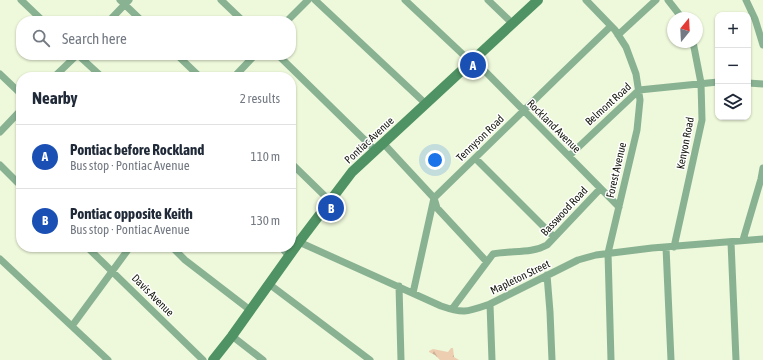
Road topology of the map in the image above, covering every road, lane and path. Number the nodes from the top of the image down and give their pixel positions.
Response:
1 (21, 0) edge
2 (221, 0) edge
3 (308, 0) edge
4 (315, 0) edge
5 (405, 0) edge
6 (488, 0) edge
7 (538, 0) edge
8 (586, 0) edge
9 (656, 0) edge
10 (668, 0) edge
11 (746, 0) edge
12 (125, 2) edge
13 (677, 12) edge
14 (38, 16) edge
15 (113, 16) edge
16 (138, 16) edge
17 (238, 16) edge
18 (292, 16) edge
19 (513, 24) junction
20 (611, 26) junction
21 (618, 35) junction
22 (763, 45) edge
23 (694, 48) edge
24 (73, 60) edge
25 (83, 60) edge
26 (182, 60) edge
27 (250, 60) edge
28 (283, 60) edge
29 (473, 61) junction
30 (59, 72) edge
31 (97, 72) edge
32 (195, 72) edge
33 (239, 72) edge
34 (295, 72) edge
35 (296, 73) edge
36 (0, 74) edge
37 (715, 82) edge
38 (701, 83) junction
39 (751, 83) edge
40 (763, 84) edge
41 (16, 89) edge
42 (639, 90) junction
43 (426, 104) junction
44 (523, 111) junction
45 (16, 115) edge
46 (0, 132) edge
47 (383, 143) junction
48 (374, 150) junction
49 (569, 156) junction
50 (476, 158) junction
51 (0, 165) edge
52 (296, 168) edge
53 (763, 168) edge
54 (762, 179) edge
55 (16, 181) edge
56 (600, 189) junction
57 (434, 198) junction
58 (330, 201) junction
59 (619, 207) junction
60 (554, 236) junction
61 (763, 239) edge
62 (743, 240) junction
63 (299, 242) junction
64 (731, 242) junction
65 (296, 246) edge
66 (666, 247) junction
67 (674, 247) junction
68 (92, 252) edge
69 (126, 252) edge
70 (177, 252) edge
71 (285, 252) edge
72 (292, 252) edge
73 (608, 253) junction
74 (289, 256) junction
75 (0, 259) edge
76 (487, 262) junction
77 (112, 271) junction
78 (547, 276) junction
79 (268, 284) junction
80 (399, 286) junction
81 (413, 293) junction
82 (490, 304) junction
83 (250, 310) junction
84 (452, 310) junction
85 (72, 326) junction
86 (232, 336) junction
87 (108, 360) edge
88 (203, 360) edge
89 (213, 360) edge
90 (263, 360) edge
91 (370, 360) edge
92 (401, 360) edge
93 (492, 360) edge
94 (552, 360) edge
95 (612, 360) edge
96 (671, 360) edge
97 (736, 360) edge

1 - 14 street
2 - 17 street
3 - 18 street
4 - 43 street
5 - 29 street, Rockland Avenue
6 - 19 street
7 - 19 main road, Pontiac Avenue
8 - 20 street, Forest Avenue
9 - 21 street
10 - 13 street
11 - 22 street
12 - 15 street
12 - 16 street
19 - 29 main road, Pontiac Avenue
20 - 21 street, Forest Avenue
20 - 44 street, Tennyson Road
21 - 42 street, Forest Avenue
23 - 38 street, Kenyon Road
24 - 30 street
25 - 31 street
26 - 32 street
27 - 33 street
28 - 34 street
29 - 43 main road, Pontiac Avenue
29 - 44 street, Rockland Avenue
35 - 48 street
36 - 41 street
37 - 38 street, Belmont Road
38 - 42 street, Belmont Road
38 - 67 street, Kenyon Road
39 - 40 street
42 - 49 street, Belmont Road
42 - 59 street, Forest Avenue
43 - 47 main road, Pontiac Avenue
44 - 49 street, Rockland Avenue
44 - 50 street, Tennyson Road
45 - 46 street
47 - 48 main road, Pontiac Avenue
47 - 57 street
48 - 58 main road, Pontiac Avenue
49 - 56 street, Rockland Avenue
50 - 57 street, Tennyson Road
50 - 60 street
51 - 55 street
52 - 58 street
53 - 54 street
54 - 62 street
56 - 59 street, Rockland Avenue
56 - 60 street, Basswood Road
57 - 76 street
57 - 81 street
58 - 63 main road, Pontiac Avenue
59 - 73 street, Forest Avenue
60 - 76 street, Basswood Road
61 - 62 street, Mapleton Street
62 - 64 street, Mapleton Street
63 - 65 main road, Pontiac Avenue
63 - 80 street, Mapleton Street
64 - 67 street, Mapleton Street
64 - 97 street
66 - 67 street, Mapleton Street
66 - 73 street, Mapleton Street
66 - 96 street
68 - 77 street, Davis Avenue
69 - 77 street
70 - 83 street
71 - 74 street
72 - 74 main road, Pontiac Avenue
73 - 78 street, Mapleton Street
73 - 95 street, Forest Avenue
74 - 79 main road, Pontiac Avenue
75 - 85 street
76 - 84 street, Basswood Road
77 - 85 street
77 - 88 street, Davis Avenue
78 - 82 street, Mapleton Street
78 - 94 street
79 - 83 main road, Pontiac Avenue
79 - 91 street
80 - 81 street, Mapleton Street
80 - 92 street
81 - 84 street, Mapleton Street
82 - 84 street, Mapleton Street
82 - 93 street
83 - 86 main road, Pontiac Avenue
85 - 87 street
86 - 89 main road, Pontiac Avenue
86 - 90 street

